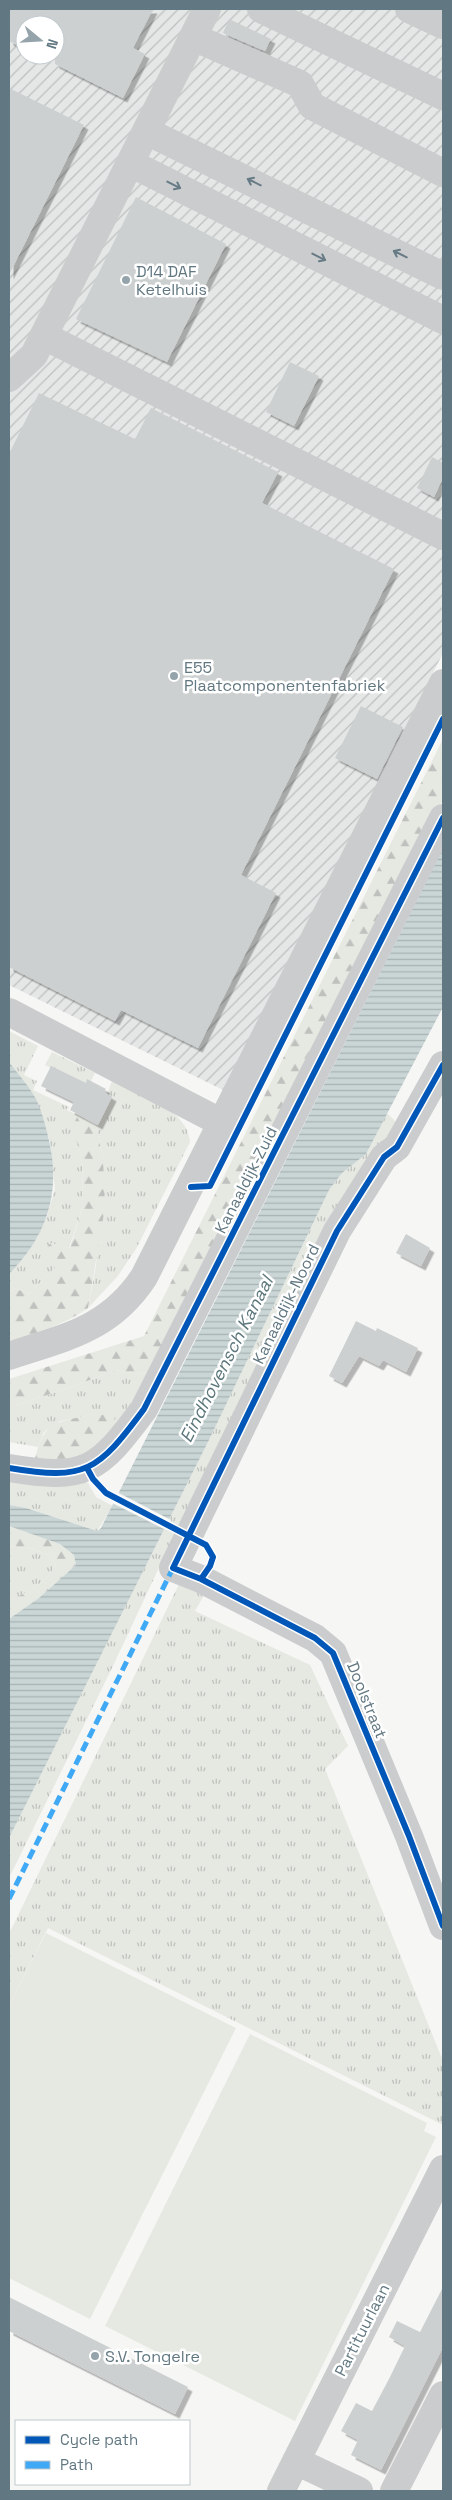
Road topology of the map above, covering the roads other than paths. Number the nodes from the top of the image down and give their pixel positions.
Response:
1 (207, 9) edge
2 (261, 9) edge
3 (409, 9) edge
4 (443, 25) edge
5 (193, 37) junction
6 (443, 96) edge
7 (146, 131) junction
8 (130, 163) junction
9 (443, 173) edge
10 (443, 276) edge
11 (443, 320) edge
12 (44, 336) junction
13 (9, 378) edge
14 (443, 536) edge
15 (443, 683) edge
16 (443, 818) edge
17 (9, 1012) edge
18 (443, 1065) edge
19 (222, 1122) junction
20 (9, 1356) edge
21 (9, 1468) edge
22 (172, 1568) joint
23 (443, 1926) edge
24 (443, 2169) edge
25 (443, 2395) edge
26 (296, 2461) junction
27 (281, 2491) edge
28 (359, 2491) edge
29 (394, 2491) edge

1 - 5 street
2 - 6 street
3 - 4 street
5 - 7 street
5 - 9 street
7 - 8 street
10 -> 7 street
8 -> 11 street
8 - 12 street
12 - 13 street
12 - 14 street
15 - 19 street
16 - 21 street, Kanaaldijk-Zuid
17 - 19 street
18 - 22 street, Kanaaldijk-Noord
19 - 20 street
22 - 23 street, Doolstraat
24 - 26 street, Partituurlaan
25 - 29 street
26 - 27 street, Partituurlaan
26 - 28 street

